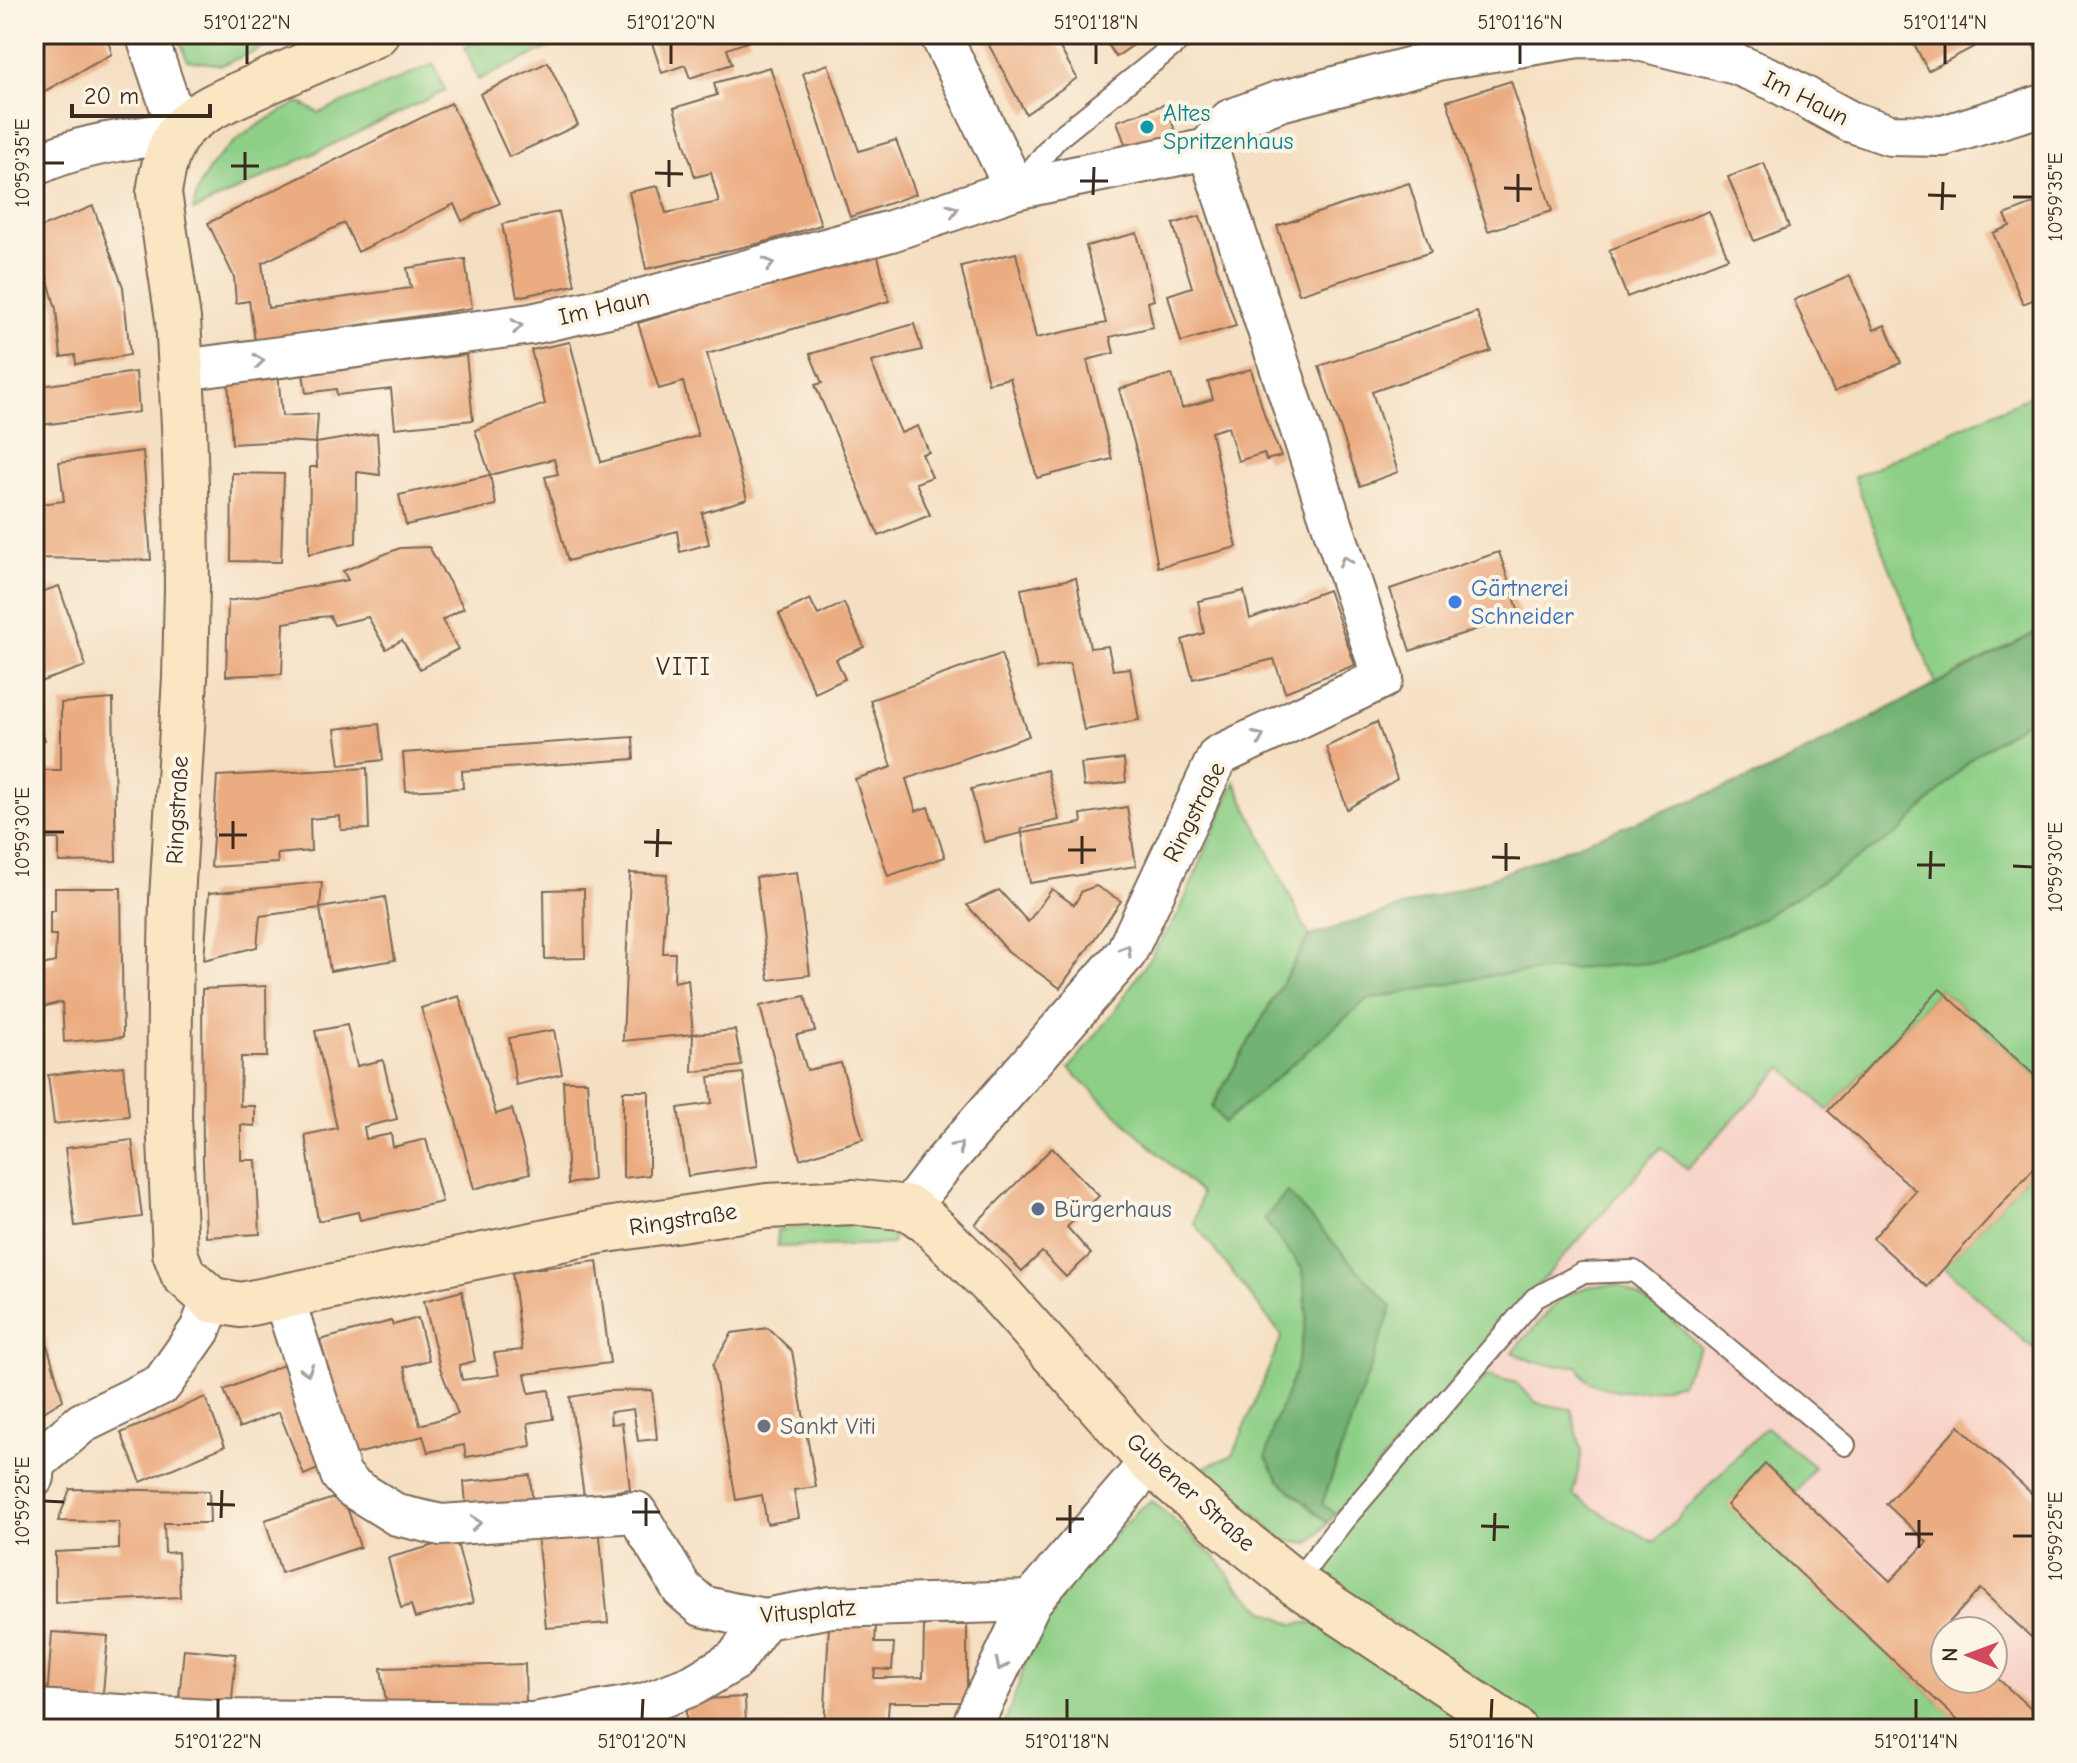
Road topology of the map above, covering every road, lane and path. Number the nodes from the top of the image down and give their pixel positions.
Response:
1 (146, 34) edge
2 (376, 34) edge
3 (940, 34) edge
4 (1188, 34) edge
5 (2043, 105) edge
6 (179, 132) junction
7 (1208, 149) junction
8 (34, 166) edge
9 (1015, 189) junction
10 (182, 370) junction
11 (909, 1208) junction
12 (283, 1296) junction
13 (212, 1300) junction
14 (1845, 1445) dead end
15 (1150, 1462) junction
16 (34, 1463) edge
17 (34, 1477) edge
18 (1295, 1583) junction
19 (1031, 1601) junction
20 (765, 1619) junction
21 (34, 1710) edge
22 (972, 1729) edge
23 (1514, 1729) edge

1 - 6 street
2 - 6 street
3 - 9 street
4 - 9 lane
5 - 7 street, Im Haun
6 - 8 street
6 - 10 street, Ringstraße
7 - 9 street
11 -> 7 street, Ringstraße
10 -> 9 street, Im Haun
10 - 13 street, Ringstraße
11 - 12 street, Ringstraße
11 - 15 street, Gubener Straße
12 - 13 street, Ringstraße
12 -> 20 street, Vitusplatz
13 - 16 street
14 - 18 lane
15 - 18 street, Gubener Straße
15 - 19 street
16 - 17 street
18 - 23 street, Gubener Straße
19 - 20 street, Vitusplatz
19 -> 22 street
20 - 21 street

